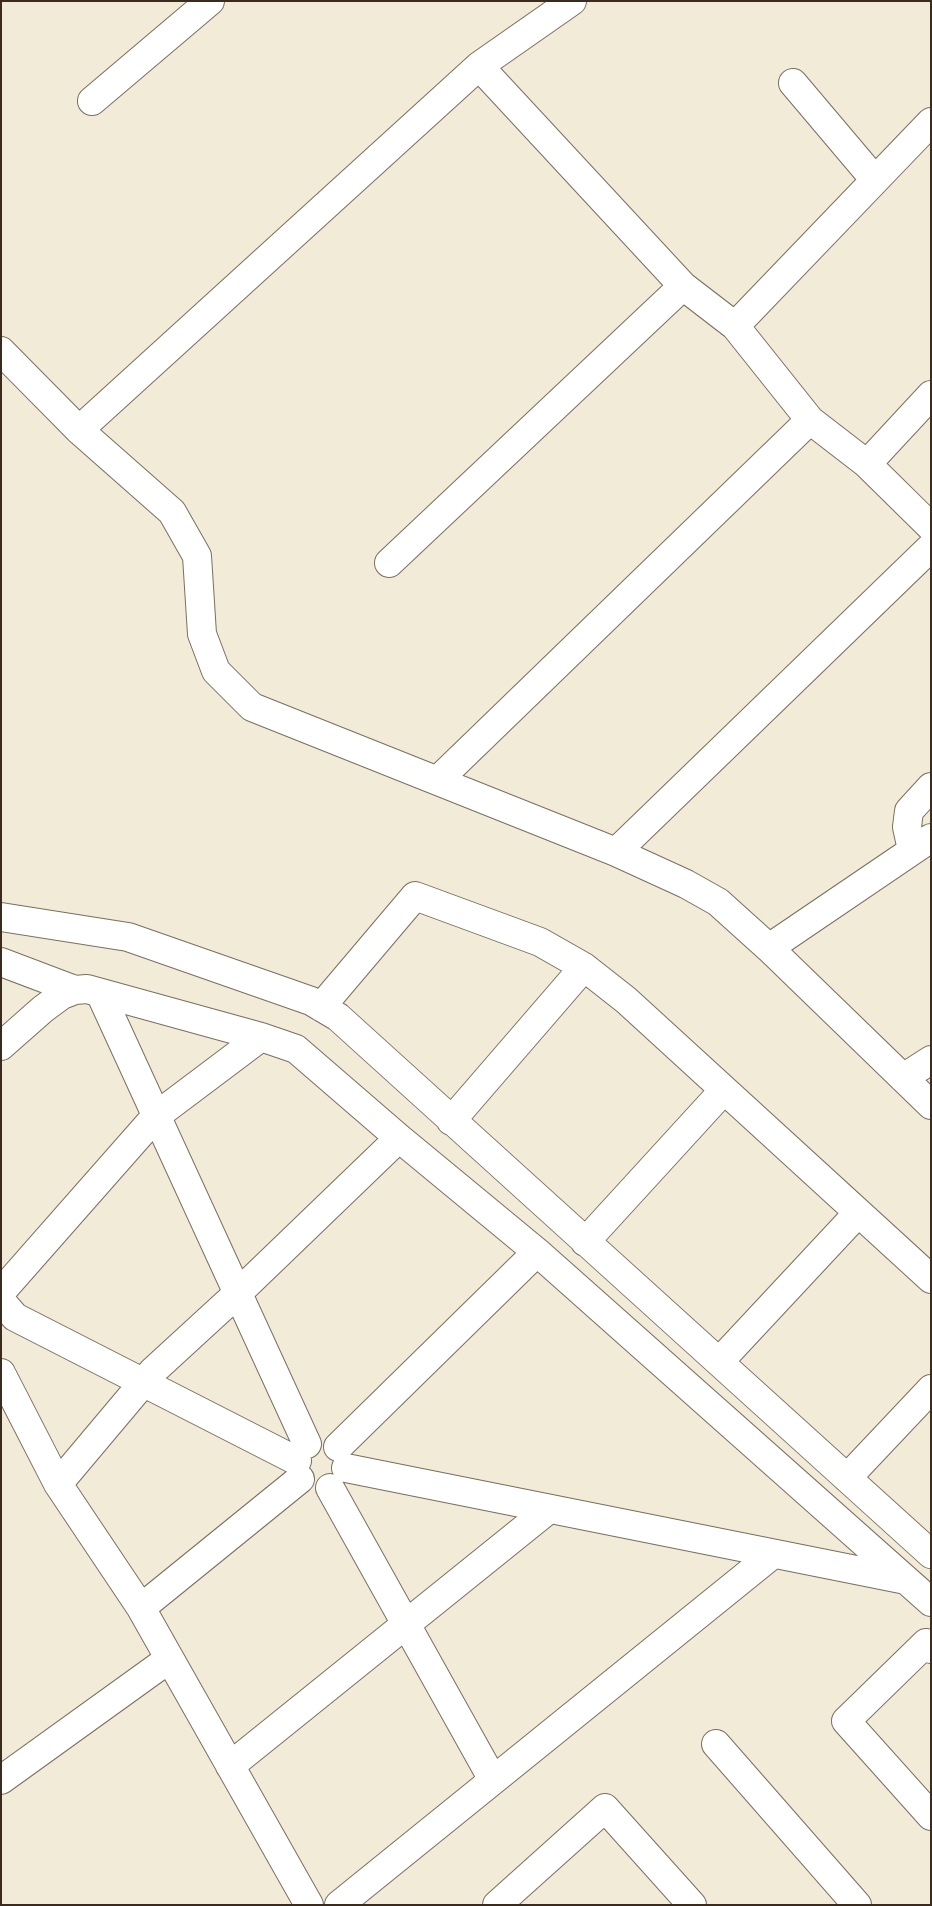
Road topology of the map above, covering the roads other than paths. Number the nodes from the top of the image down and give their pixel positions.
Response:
1 (210, 1) edge
2 (560, 4) edge
3 (479, 66) junction
4 (793, 83) dead end
5 (92, 101) dead end
6 (931, 122) edge
7 (875, 180) junction
8 (683, 286) junction
9 (735, 326) junction
10 (1, 351) edge
11 (931, 395) edge
12 (810, 420) junction
13 (79, 430) junction
14 (867, 464) junction
15 (931, 527) edge
16 (931, 547) edge
17 (389, 563) dead end
18 (438, 780) junction
19 (931, 787) edge
20 (921, 844) edge
21 (616, 852) junction
22 (1, 917) edge
23 (769, 948) junction
24 (1, 962) edge
25 (584, 967) junction
26 (88, 991) junction
27 (321, 1007) junction
28 (261, 1037) junction
29 (1, 1046) edge
30 (931, 1060) edge
31 (904, 1078) junction
32 (724, 1090) junction
33 (931, 1105) edge
34 (156, 1116) junction
35 (451, 1121) junction
36 (399, 1138) junction
37 (858, 1213) junction
38 (585, 1242) junction
39 (537, 1252) junction
40 (931, 1279) edge
41 (238, 1293) junction
42 (2, 1298) edge
43 (719, 1362) junction
44 (1, 1373) edge
45 (147, 1377) junction
46 (931, 1389) edge
47 (300, 1459) junction
48 (338, 1468) junction
49 (847, 1478) junction
50 (58, 1484) junction
51 (549, 1509) junction
52 (773, 1554) junction
53 (931, 1554) edge
54 (907, 1580) junction
55 (931, 1602) edge
56 (141, 1608) junction
57 (406, 1624) junction
58 (931, 1649) edge
59 (170, 1659) junction
60 (716, 1744) dead end
61 (230, 1766) junction
62 (1, 1780) edge
63 (493, 1780) junction
64 (931, 1816) edge
65 (309, 1905) edge
66 (339, 1905) edge
67 (497, 1905) edge
68 (692, 1905) edge
69 (857, 1905) edge

1 - 5 street
2 - 3 street
3 - 8 street
3 - 13 street
4 - 7 street
6 - 7 street
7 - 9 street
8 - 9 street
8 - 17 street
9 - 12 street
10 - 13 street
11 - 14 street
12 - 14 street
12 - 18 street
13 - 18 street
14 - 15 street
16 - 21 street
18 - 21 street
19 - 20 street
20 - 23 street
21 - 23 street
22 - 27 street
23 - 31 street
24 - 26 street
25 - 27 street
25 - 32 street
25 - 35 street
26 - 28 street
26 - 29 street
26 - 34 street
27 - 35 street
28 - 34 street
28 - 36 street
30 - 31 street
31 - 33 street
32 - 37 street
32 - 38 street
34 - 41 street
34 - 42 street
35 - 38 street
36 - 39 street
36 - 41 street
37 - 40 street
37 - 43 street
38 - 43 street
39 - 48 street
39 - 54 street
41 - 45 street
41 - 47 street
42 - 45 street
43 - 49 street
44 - 50 street
45 - 47 street
45 - 50 street
46 - 49 street
47 - 48 street
47 - 48 street
47 - 56 street
48 - 51 street
48 - 57 street
49 - 53 street
50 - 56 street
51 - 52 street
51 - 57 street
52 - 54 street
52 - 63 street
54 - 55 street
56 - 59 street
57 - 61 street
57 - 63 street
58 - 64 street
59 - 61 street
59 - 62 street
60 - 69 street
61 - 65 street
63 - 66 street
67 - 68 street

